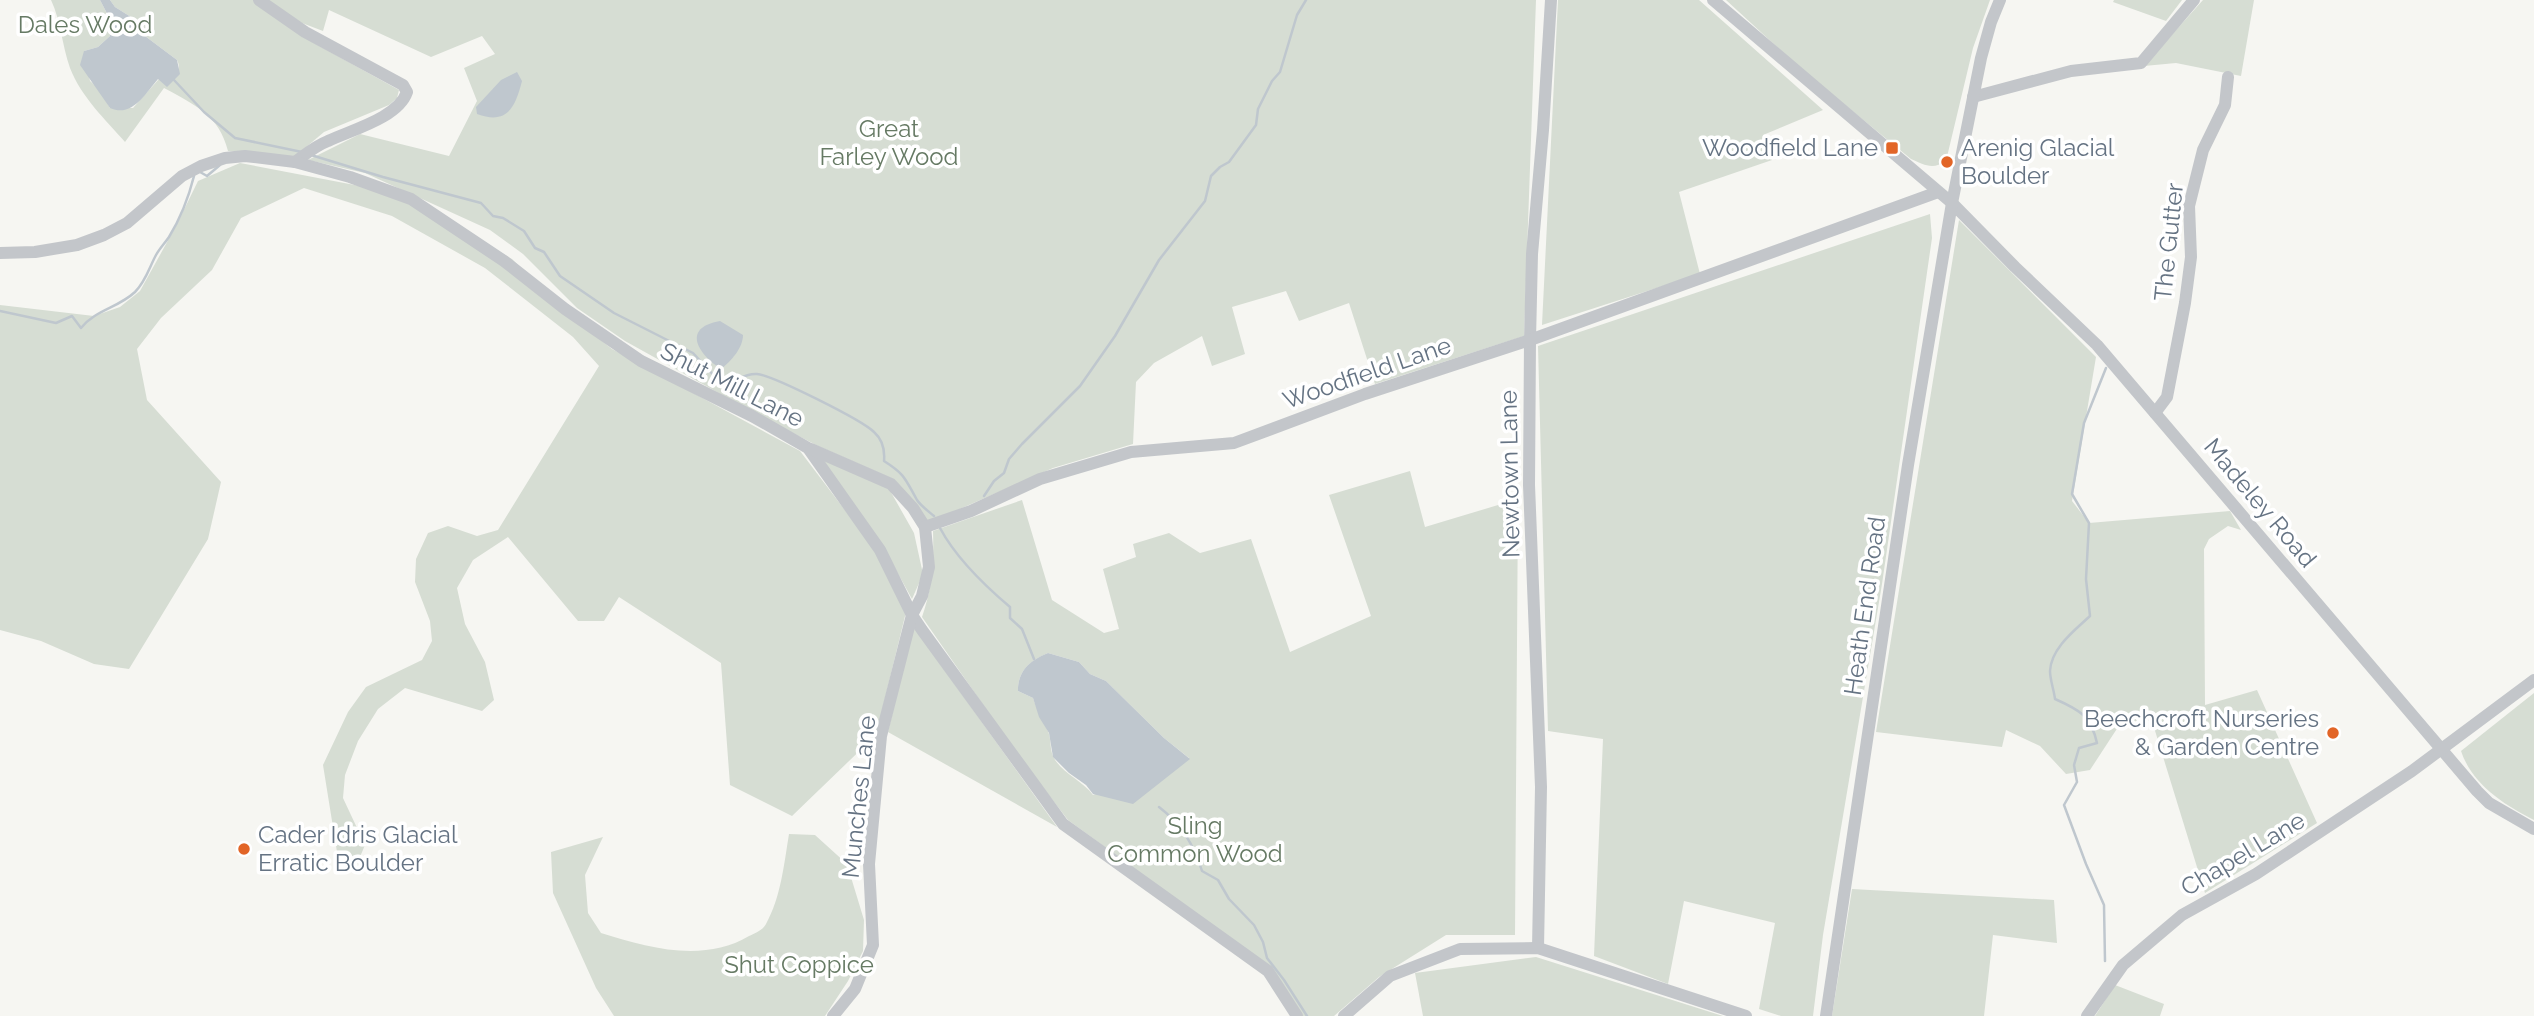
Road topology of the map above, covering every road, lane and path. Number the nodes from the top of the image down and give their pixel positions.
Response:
1 (259, 0) edge
2 (1551, 0) edge
3 (1713, 0) edge
4 (2000, 0) edge
5 (2194, 0) edge
6 (2228, 77) dead end
7 (1973, 97) junction
8 (302, 157) junction
9 (1938, 192) junction
10 (1952, 203) junction
11 (0, 253) edge
12 (1530, 340) junction
13 (2155, 413) junction
14 (808, 448) junction
15 (925, 527) junction
16 (912, 615) junction
17 (2534, 680) edge
18 (2442, 751) junction
19 (2534, 829) edge
20 (1538, 948) junction
21 (834, 1016) edge
22 (1297, 1016) edge
23 (1343, 1016) edge
24 (1746, 1016) edge
25 (1826, 1016) edge
26 (2087, 1016) edge

1 - 8 street
2 - 12 street, Newtown Lane
3 - 9 street, Madeley Road
4 - 7 street, Heath End Road
5 - 7 street
6 - 13 street, The Gutter
7 - 10 street, Heath End Road
8 - 11 street, Shut Mill Lane
8 - 14 street, Shut Mill Lane
9 - 10 street, Madeley Road
9 - 12 street, Woodfield Lane
10 - 13 street, Madeley Road
10 - 25 street, Heath End Road
12 - 15 street, Woodfield Lane
12 - 20 street, Newtown Lane
13 - 18 street, Madeley Road
14 - 15 street
14 - 16 street, Shut Mill Lane
15 - 16 street
16 - 21 street, Munches Lane
16 - 22 street, Shut Mill Lane
17 - 18 street, Chapel Lane
18 - 19 street, Madeley Road
18 - 26 street, Chapel Lane
20 - 23 street
20 - 24 street

